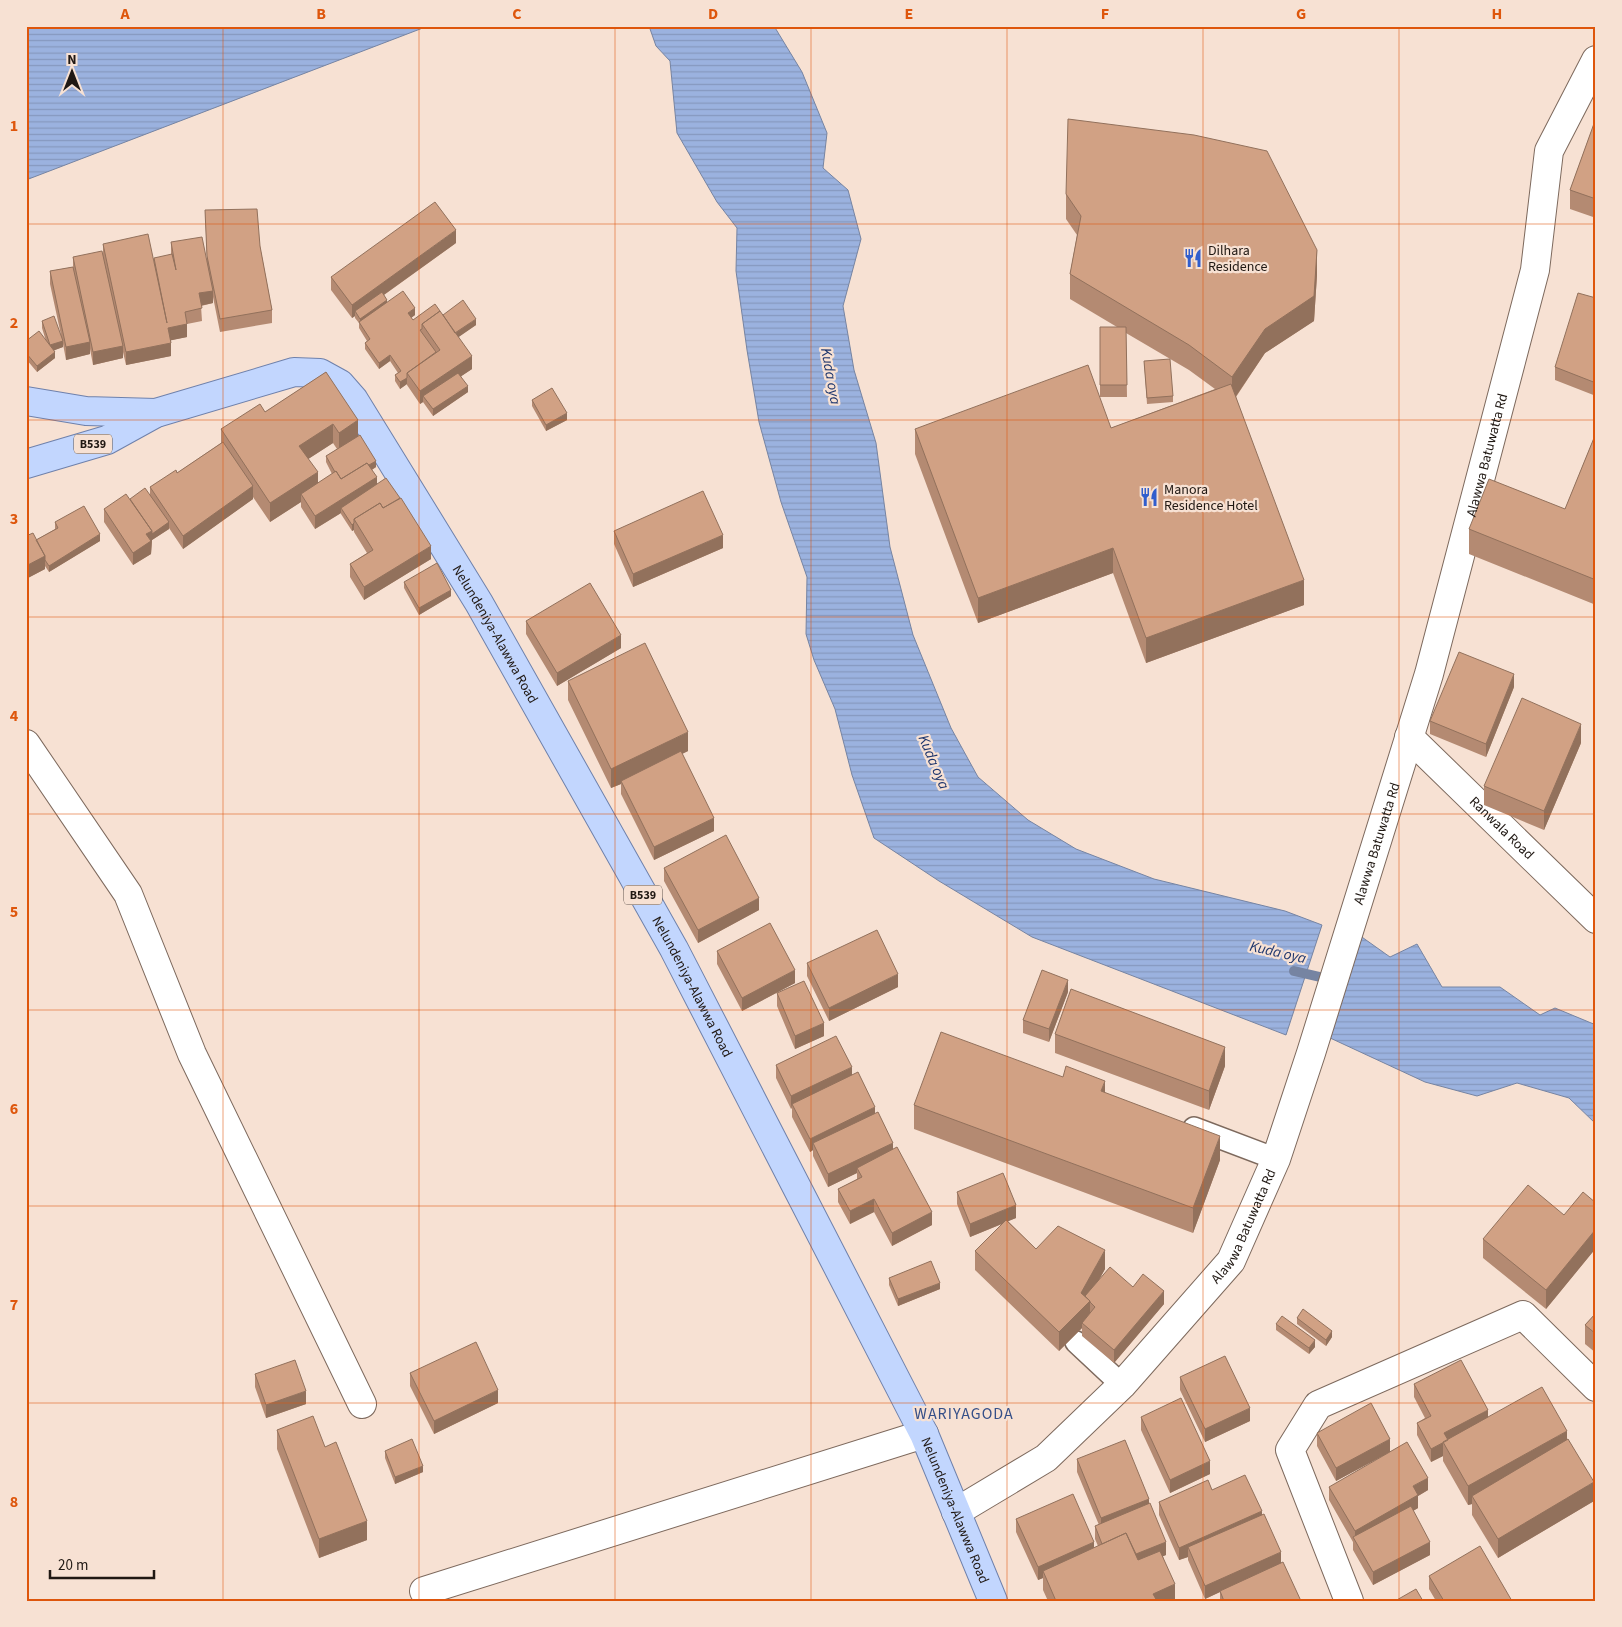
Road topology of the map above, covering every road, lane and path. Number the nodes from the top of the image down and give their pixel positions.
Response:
1 (1596, 60) edge
2 (26, 401) edge
3 (156, 413) junction
4 (26, 464) edge
5 (1409, 737) junction
6 (26, 744) edge
7 (1596, 918) edge
8 (1174, 1120) edge
9 (1276, 1159) junction
10 (1076, 1342) edge
11 (1122, 1385) junction
12 (1596, 1386) edge
13 (362, 1404) dead end
14 (924, 1434) junction
15 (956, 1512) junction
16 (424, 1591) dead end
17 (993, 1601) edge
18 (1349, 1601) edge

1 - 5 street, Alawwa Batuwatta Rd
2 - 3 main road, Nelundeniya-Alawwa Road / B539
3 - 4 main road, Nelundeniya-Alawwa Road / B539
3 - 14 main road, Nelundeniya-Alawwa Road / B539
5 - 7 street, Ranwala Road
5 - 9 street, Alawwa Batuwatta Rd
6 - 13 street
8 - 9 lane
9 - 11 street, Alawwa Batuwatta Rd
10 - 11 lane
11 - 15 street, Alawwa Batuwatta Rd
12 - 18 street
14 - 15 main road, Nelundeniya-Alawwa Road / B539
14 - 16 street
15 - 17 main road, Nelundeniya-Alawwa Road / B539

